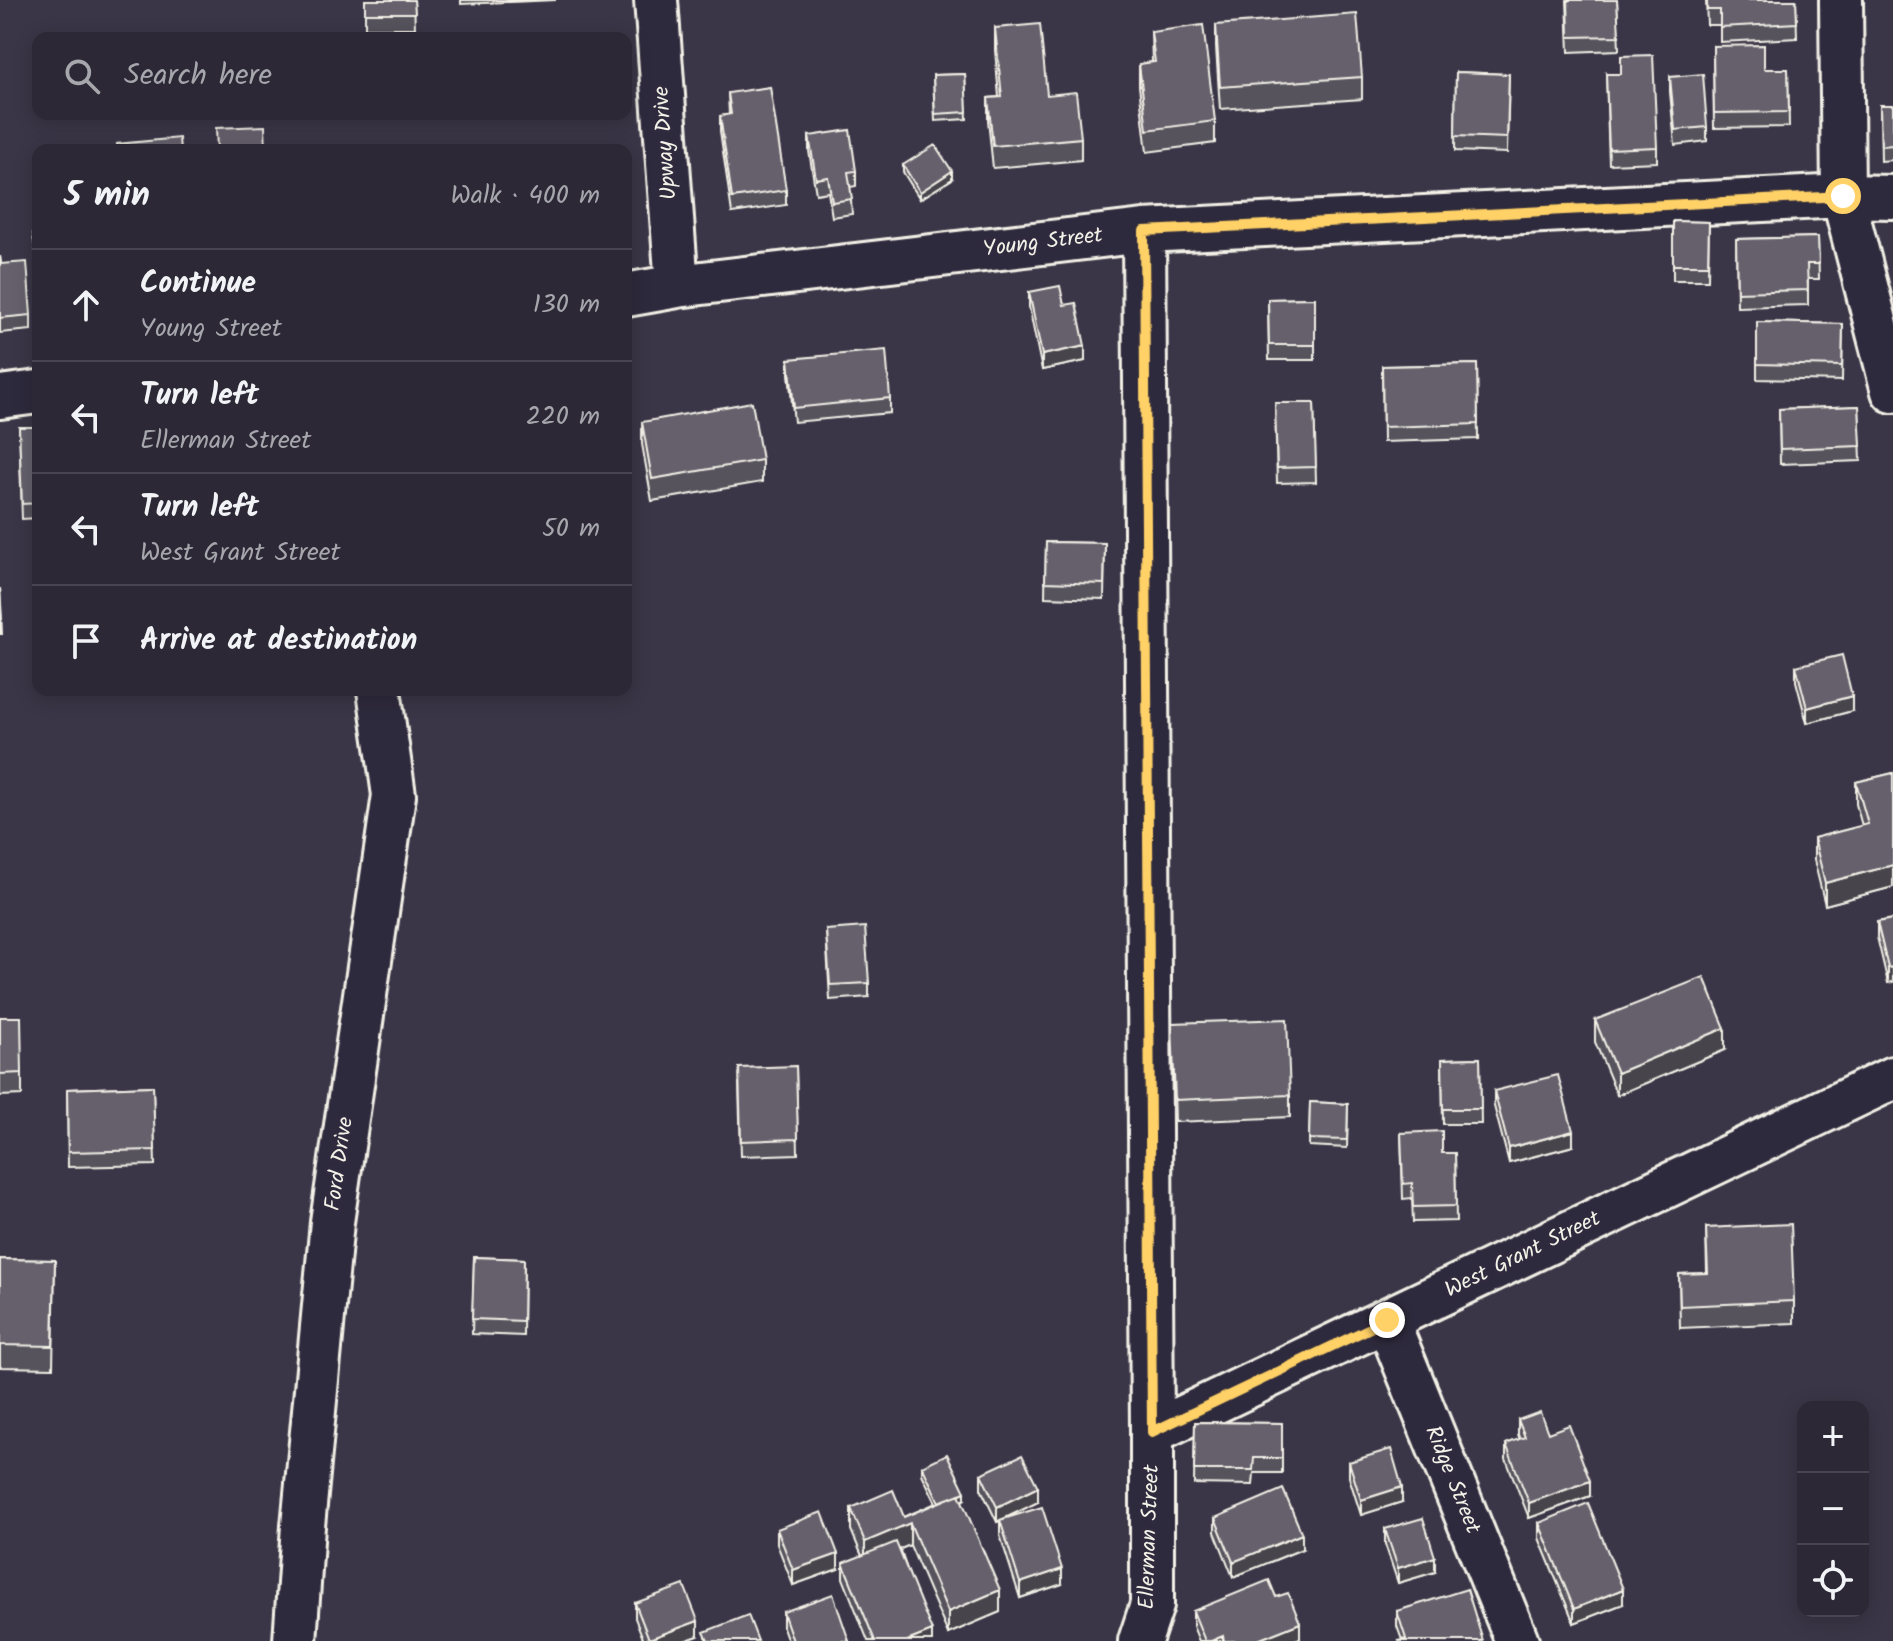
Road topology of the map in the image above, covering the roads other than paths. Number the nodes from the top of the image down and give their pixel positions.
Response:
1 (656, 0) edge
2 (1841, 0) edge
3 (1843, 196) junction
4 (1893, 197) edge
5 (1144, 231) junction
6 (677, 286) junction
7 (632, 294) edge
8 (1893, 391) edge
9 (32, 393) edge
10 (0, 397) edge
11 (380, 696) edge
12 (1893, 1078) edge
13 (1387, 1320) junction
14 (1152, 1432) junction
15 (295, 1641) edge
16 (1140, 1641) edge
17 (1517, 1641) edge

1 - 6 street, Upway Drive
2 - 3 street
3 - 4 street, Young Street
3 - 5 street, Young Street
3 - 8 street
5 - 6 street, Young Street
5 - 14 street, Ellerman Street
6 - 7 street, Young Street
9 - 10 street
11 - 15 street, Ford Drive
12 - 13 street, West Grant Street
13 - 14 street, West Grant Street
13 - 17 street, Ridge Street
14 - 16 street, Ellerman Street

